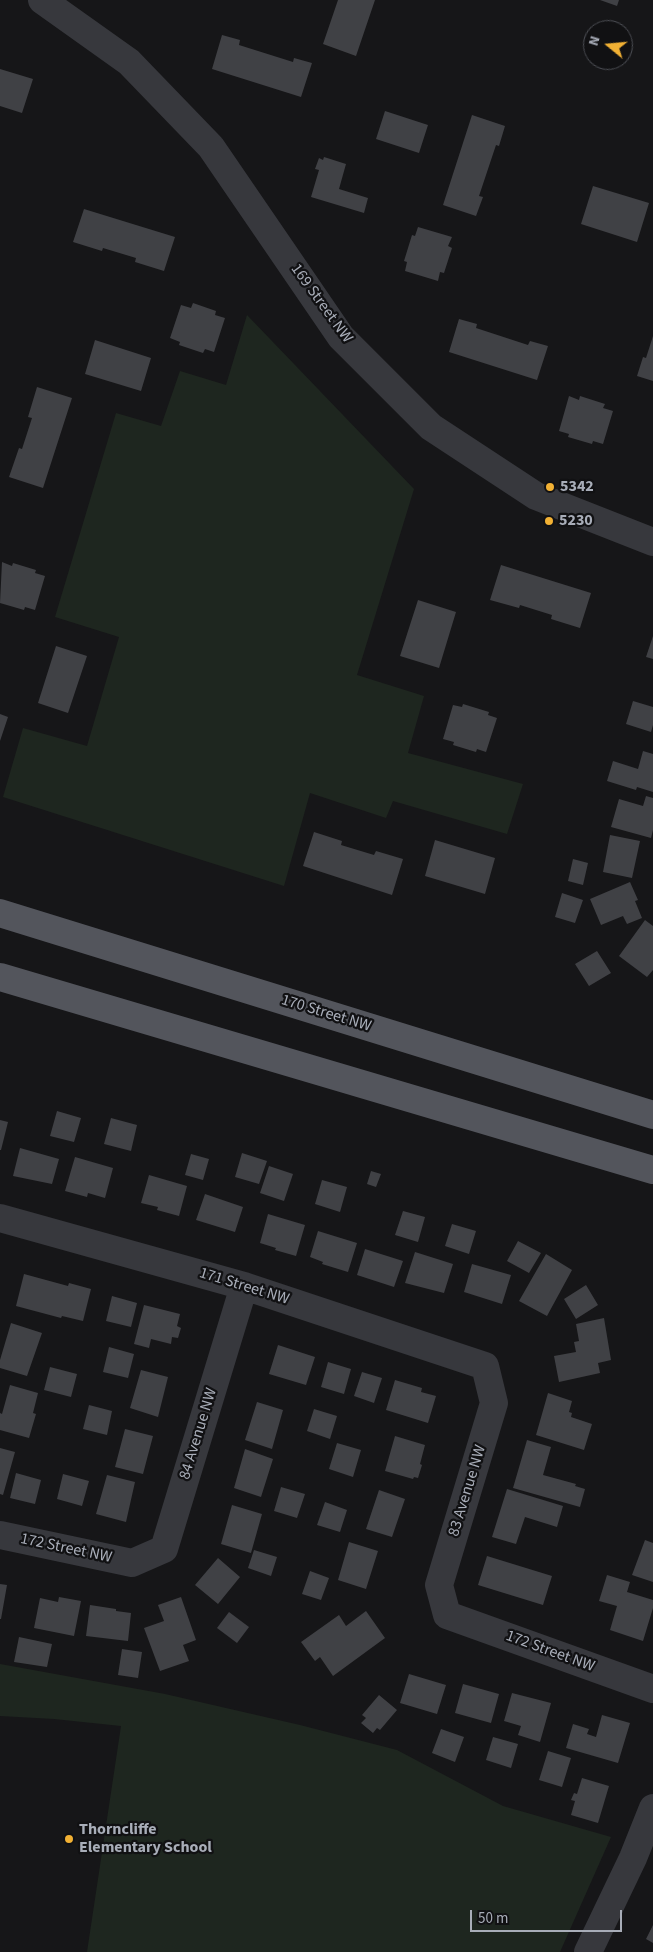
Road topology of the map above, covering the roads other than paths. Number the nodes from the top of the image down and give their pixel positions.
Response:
1 (42, 0) edge
2 (653, 542) edge
3 (0, 913) edge
4 (0, 977) edge
5 (653, 1115) edge
6 (653, 1170) edge
7 (0, 1218) edge
8 (244, 1286) junction
9 (485, 1366) joint
10 (0, 1535) edge
11 (132, 1563) joint
12 (447, 1615) joint
13 (653, 1689) edge
14 (653, 1808) edge
15 (588, 1952) edge

1 - 2 street, 169 Street NW
3 - 5 main road, 170 Street NW
4 - 6 main road
7 - 8 street, 171 Street NW
8 - 9 street, 171 Street NW
8 - 11 street, 84 Avenue NW
9 - 12 street, 83 Avenue NW
10 - 11 street, 172 Street NW
12 - 13 street, 172 Street NW
14 - 15 street

